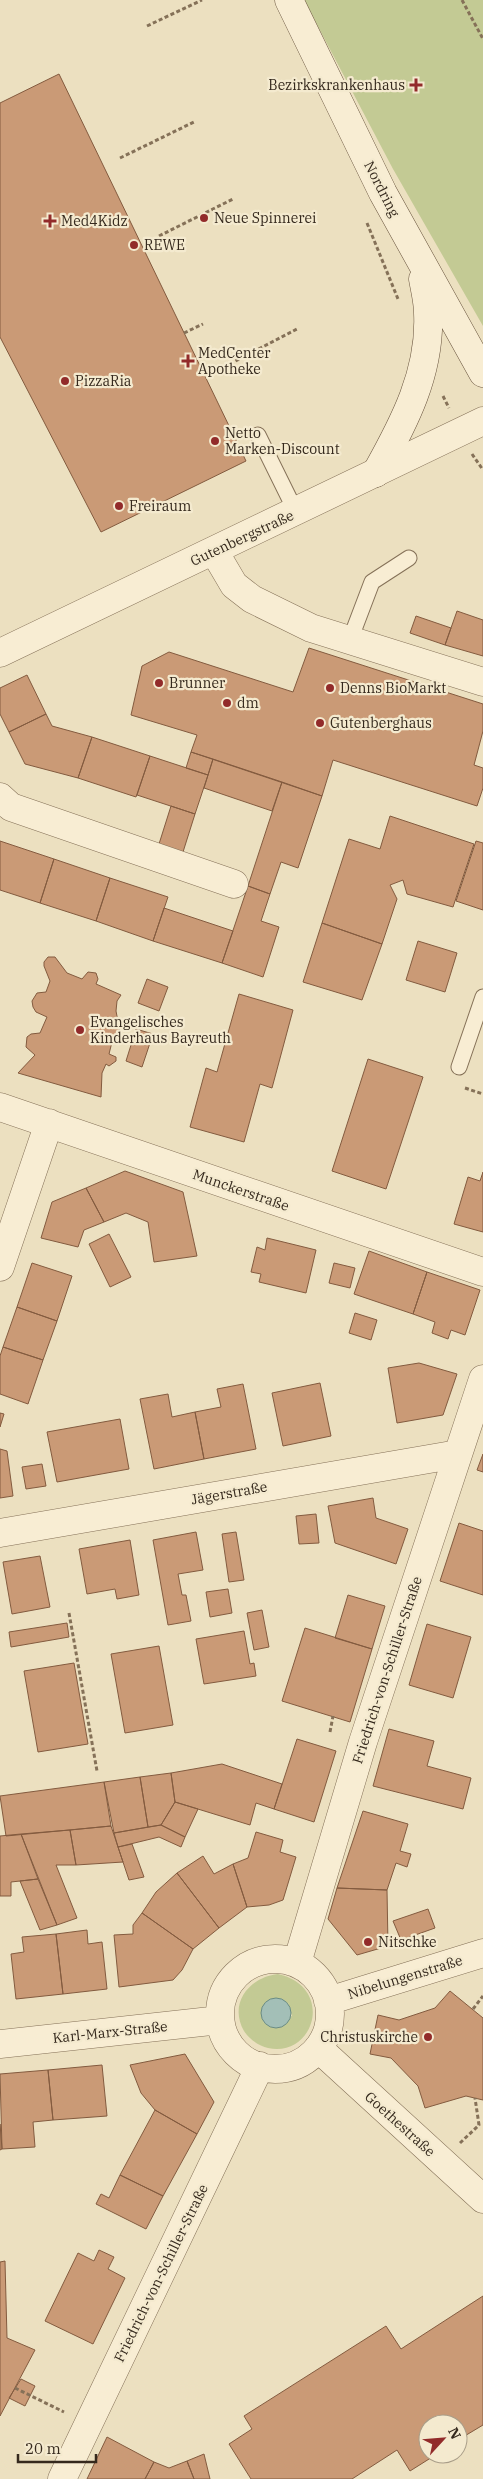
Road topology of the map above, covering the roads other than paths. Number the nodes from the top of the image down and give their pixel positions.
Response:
1 (288, 0) edge
2 (422, 265) junction
3 (483, 373) edge
4 (472, 426) edge
5 (258, 435) dead end
6 (376, 473) junction
7 (296, 512) junction
8 (214, 551) junction
9 (410, 558) dead end
10 (350, 640) junction
11 (0, 653) edge
12 (483, 682) edge
13 (0, 797) edge
14 (234, 884) dead end
15 (483, 997) edge
16 (459, 1067) dead end
17 (0, 1106) edge
18 (49, 1123) junction
19 (0, 1267) edge
20 (483, 1272) edge
21 (483, 1379) edge
22 (458, 1454) junction
23 (0, 1533) edge
24 (483, 1953) edge
25 (297, 1963) junction
26 (328, 2001) junction
27 (220, 2020) junction
28 (0, 2044) edge
29 (318, 2048) junction
30 (260, 2066) junction
31 (483, 2198) edge
32 (62, 2479) edge

1 - 2 street, Nordring
2 - 3 street, Nordring
2 - 6 street
4 - 6 street, Gutenbergstraße
5 - 7 lane
6 - 7 street, Gutenbergstraße
7 - 8 street, Gutenbergstraße
8 - 10 street
8 - 11 street, Gutenbergstraße
9 - 10 lane
10 - 12 street
13 - 14 street
15 - 16 lane
17 - 18 street, Munckerstraße
18 - 19 street
18 - 20 street, Munckerstraße
21 - 22 street, Friedrich-von-Schiller-Straße
22 - 23 street, Jägerstraße
22 - 25 street, Friedrich-von-Schiller-Straße
24 - 26 street, Nibelungenstraße
25 - 26 street
25 - 27 street
26 - 29 street
27 - 28 street, Karl-Marx-Straße
27 - 30 street
29 - 30 street
29 - 31 street, Goethestraße
30 - 32 street, Friedrich-von-Schiller-Straße

